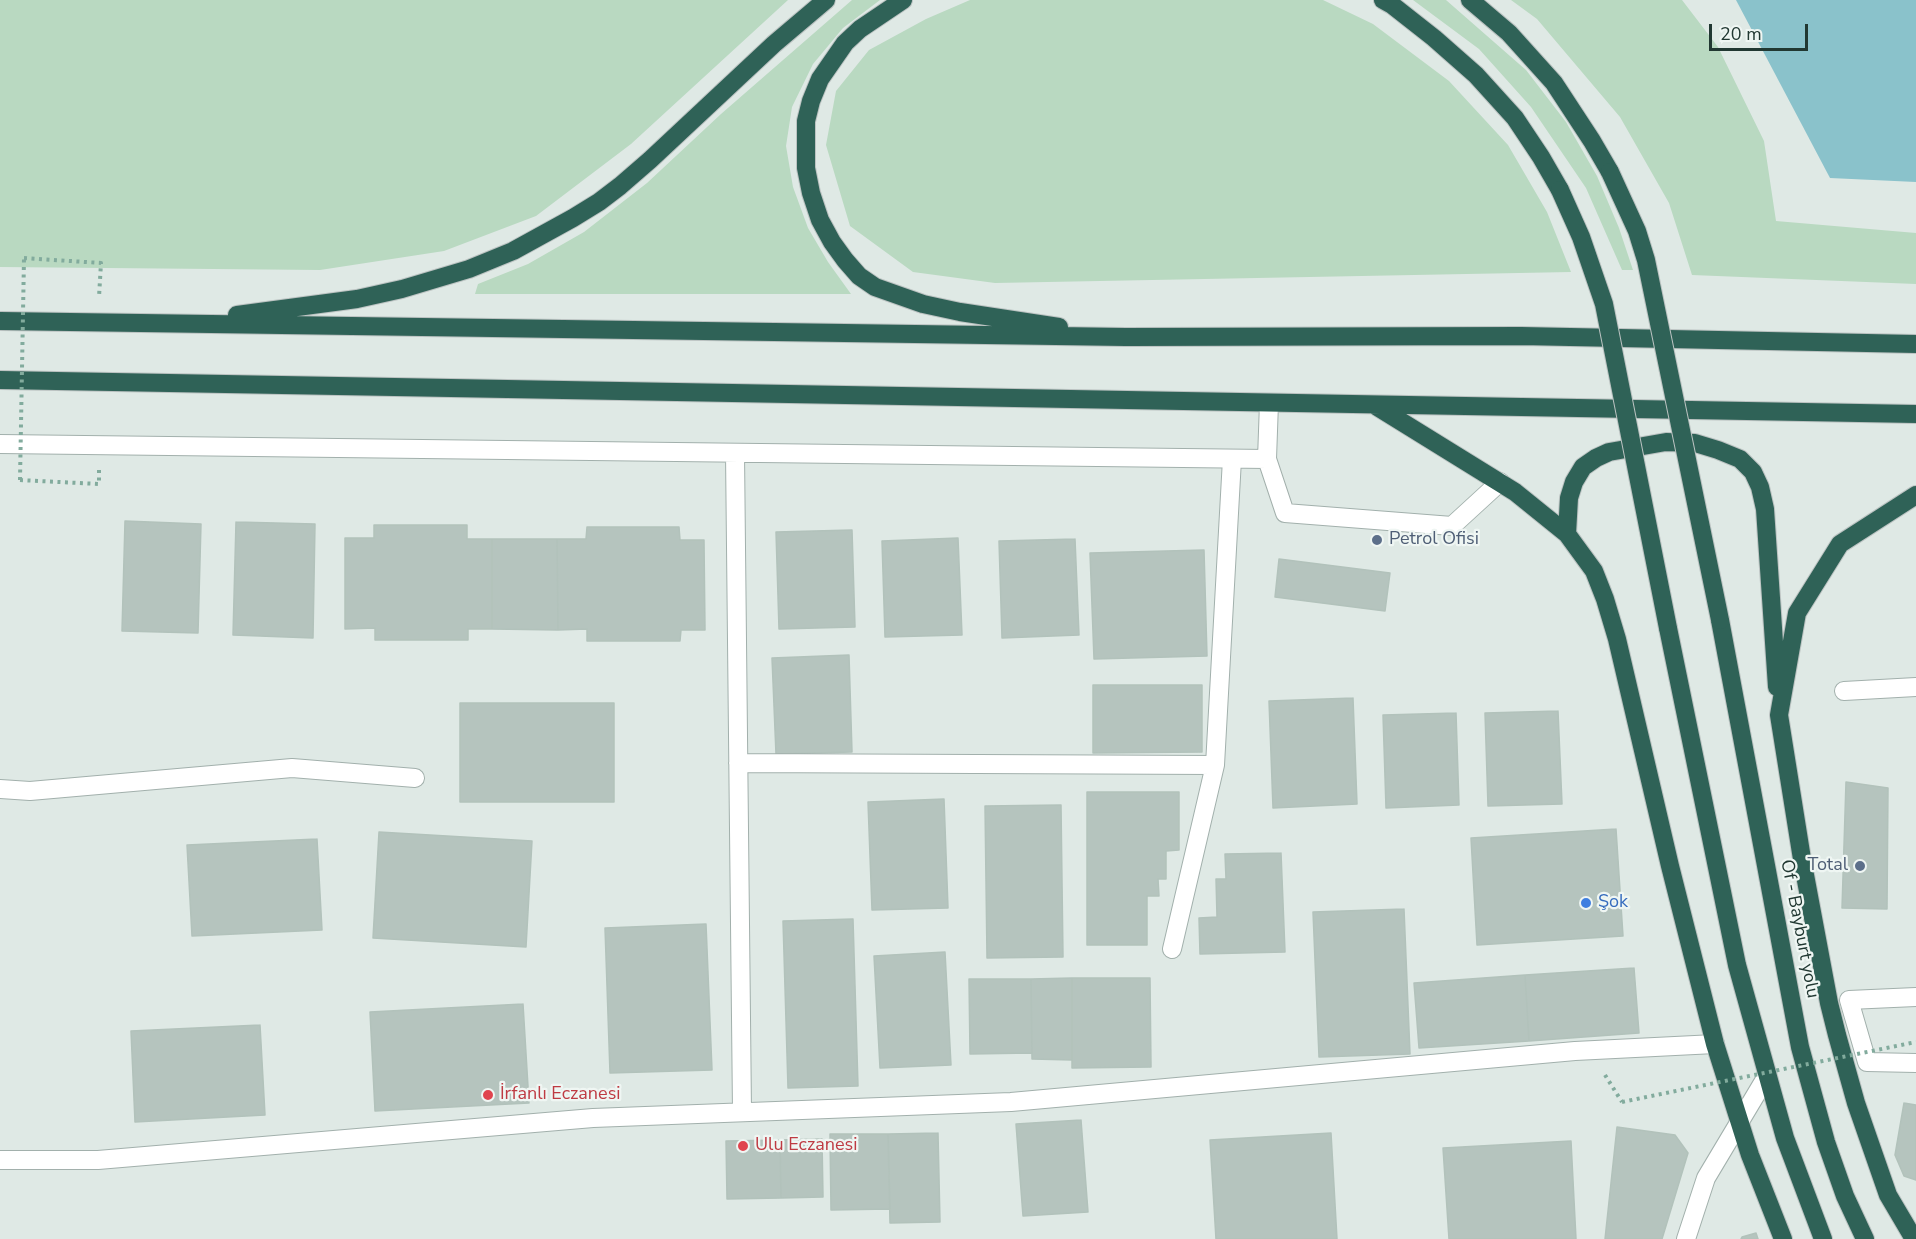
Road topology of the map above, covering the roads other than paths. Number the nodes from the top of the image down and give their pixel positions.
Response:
1 (826, 0) edge
2 (903, 0) edge
3 (1383, 0) edge
4 (1470, 0) edge
5 (0, 321) edge
6 (168, 324) junction
7 (1126, 337) junction
8 (1916, 344) edge
9 (0, 380) edge
10 (1269, 403) junction
11 (1374, 405) junction
12 (1916, 414) edge
13 (0, 444) edge
14 (735, 453) junction
15 (1232, 459) junction
16 (1267, 459) junction
17 (1500, 482) junction
18 (1916, 495) edge
19 (1567, 534) junction
20 (1916, 687) edge
21 (1844, 690) dead end
22 (1779, 715) junction
23 (738, 763) junction
24 (1215, 765) junction
25 (415, 778) dead end
26 (0, 789) edge
27 (1172, 949) dead end
28 (1916, 997) edge
29 (1715, 1044) junction
30 (1916, 1063) edge
31 (1767, 1076) junction
32 (742, 1112) junction
33 (1739, 1122) junction
34 (0, 1160) edge
35 (1686, 1239) edge
36 (1783, 1239) edge
37 (1823, 1239) edge
38 (1865, 1239) edge
39 (1914, 1239) edge

1 - 6 highway
2 - 7 highway
3 - 31 highway, bridge
4 - 38 highway, Of - Bayburt yolu, bridge
5 - 6 highway
6 - 7 highway
7 - 8 highway
9 - 10 highway
10 - 11 highway
10 - 16 street
11 - 12 highway
11 - 17 highway
13 - 14 street
14 - 15 street
14 - 23 street
15 - 16 street
15 - 24 street
16 - 17 street
17 - 19 highway
18 - 22 highway
19 - 22 highway
19 - 29 highway
20 - 21 street
22 - 39 highway
23 - 24 street
23 - 32 street
24 - 27 street
25 - 26 street
28 - 30 street
29 - 32 street
29 - 33 highway
31 - 33 street
31 - 37 highway
32 - 34 street
33 - 35 street
33 - 36 highway

